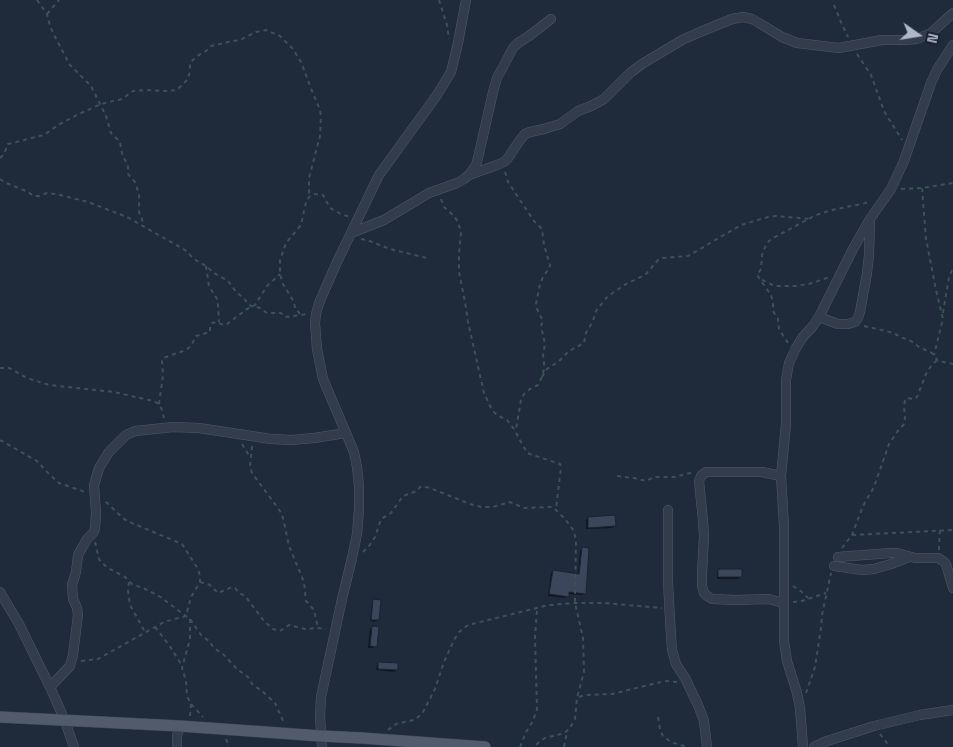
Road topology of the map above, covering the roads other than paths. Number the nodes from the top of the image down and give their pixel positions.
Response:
1 (466, 0) edge
2 (953, 13) edge
3 (551, 19) dead end
4 (953, 45) edge
5 (469, 175) junction
6 (870, 219) junction
7 (350, 235) junction
8 (819, 317) junction
9 (346, 434) junction
10 (781, 476) junction
11 (668, 510) dead end
12 (910, 557) junction
13 (953, 588) edge
14 (0, 592) edge
15 (784, 603) junction
16 (50, 688) junction
17 (953, 710) edge
18 (0, 716) edge
19 (65, 721) junction
20 (184, 726) junction
21 (322, 742) edge
22 (176, 745) edge
23 (74, 747) edge
24 (485, 747) edge
25 (707, 747) edge
26 (803, 747) edge
27 (814, 747) edge

1 - 7 street
2 - 5 street
3 - 5 street
4 - 6 street
5 - 7 street
6 - 8 street
6 - 8 street
7 - 9 street
8 - 10 street
9 - 16 street
9 - 21 street
10 - 15 street
10 - 15 street
11 - 25 street
12 - 12 street
12 - 13 street
14 - 16 street
15 - 26 street
16 - 19 street
17 - 27 street
18 - 19 main road
19 - 20 main road
19 - 23 street
20 - 21 main road
20 - 22 street
21 - 24 main road

